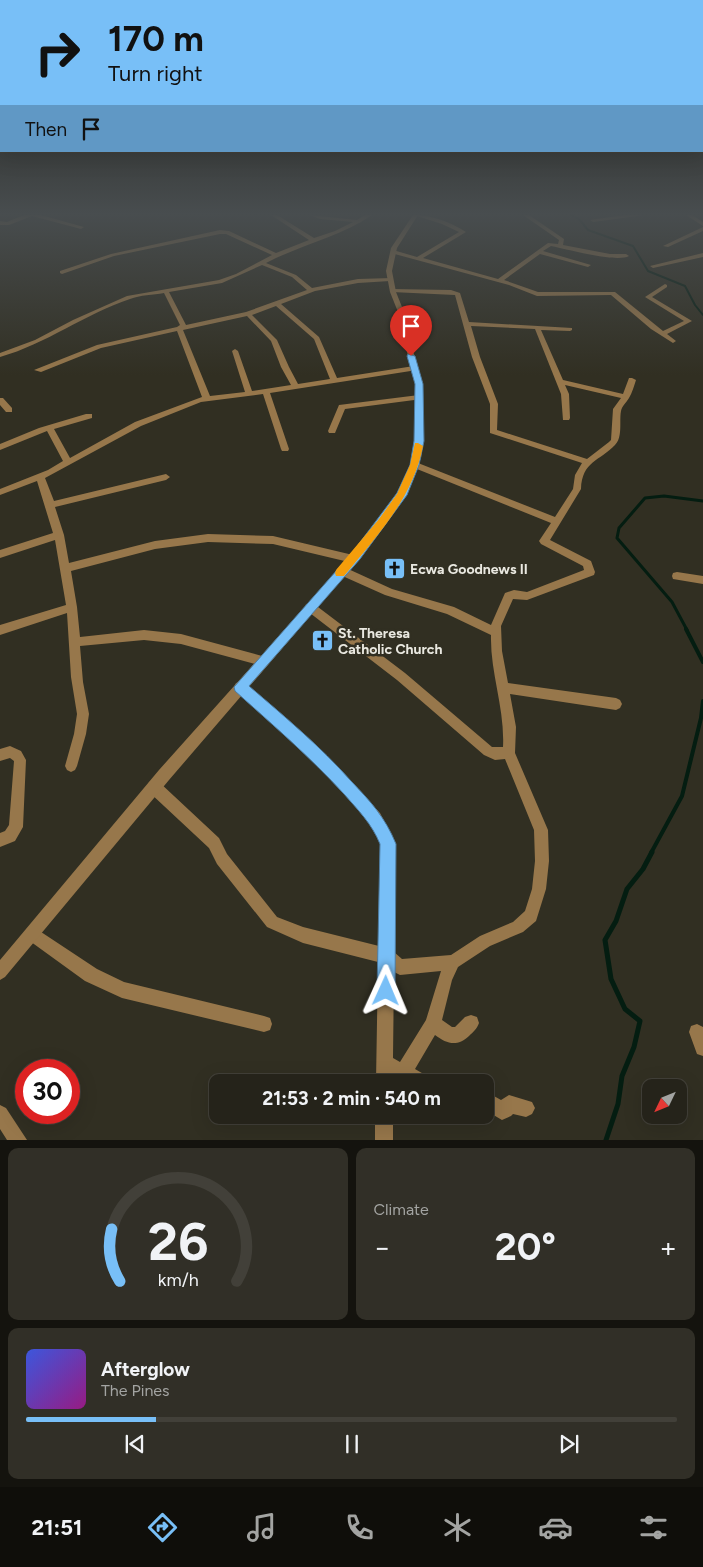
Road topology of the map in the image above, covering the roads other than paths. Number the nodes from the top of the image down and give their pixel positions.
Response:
1 (73, 268) edge
2 (252, 268) edge
3 (275, 268) edge
4 (390, 268) edge
5 (450, 268) edge
6 (517, 268) edge
7 (62, 272) dead end
8 (499, 281) junction
9 (391, 284) junction
10 (665, 286) dead end
11 (165, 290) junction
12 (311, 290) junction
13 (277, 303) junction
14 (248, 314) junction
15 (466, 324) junction
16 (537, 327) junction
17 (179, 329) junction
18 (570, 329) dead end
19 (663, 334) junction
20 (673, 341) dead end
21 (235, 351) dead end
22 (0, 355) edge
23 (414, 368) junction
24 (38, 370) dead end
25 (334, 380) junction
26 (632, 380) dead end
27 (560, 382) junction
28 (296, 386) junction
29 (266, 391) junction
30 (249, 393) junction
31 (418, 397) junction
32 (626, 397) junction
33 (207, 399) junction
34 (0, 400) edge
35 (9, 410) dead end
36 (89, 416) dead end
37 (566, 418) dead end
38 (49, 428) junction
39 (332, 431) dead end
40 (0, 447) edge
41 (285, 449) dead end
42 (68, 462) junction
43 (588, 462) junction
44 (415, 465) junction
45 (40, 476) junction
46 (166, 477) dead end
47 (0, 492) edge
48 (52, 505) junction
49 (556, 521) junction
50 (60, 535) junction
51 (0, 554) edge
52 (353, 559) junction
53 (66, 568) junction
54 (342, 571) junction
55 (677, 576) dead end
56 (703, 580) edge
57 (72, 607) junction
58 (310, 607) junction
59 (0, 630) edge
60 (496, 632) junction
61 (75, 642) junction
62 (262, 661) junction
63 (240, 687) junction
64 (502, 688) junction
65 (616, 704) dead end
66 (509, 753) junction
67 (0, 755) edge
68 (71, 766) dead end
69 (154, 787) junction
70 (0, 840) edge
71 (32, 934) junction
72 (386, 956) junction
73 (453, 962) junction
74 (0, 972) edge
75 (433, 1023) junction
76 (471, 1023) dead end
77 (264, 1024) dead end
78 (697, 1032) dead end
79 (703, 1048) edge
80 (385, 1063) junction
81 (403, 1073) joint
82 (384, 1074) edge
83 (494, 1106) edge
84 (526, 1108) dead end
85 (0, 1114) edge
86 (384, 1124) edge
87 (18, 1140) edge
88 (384, 1140) edge

1 - 7 street
2 - 11 street
3 - 12 street
4 - 9 street
5 - 8 street
6 - 8 street
8 - 19 street
9 - 12 street
9 - 15 street
9 - 23 street
10 - 19 street
11 - 17 street
11 - 22 street
12 - 13 street
13 - 14 street
13 - 25 street
14 - 17 street
14 - 28 street
15 - 16 street
15 - 43 street
16 - 18 street
16 - 27 street
17 - 24 street
17 - 33 street
19 - 20 street
21 - 30 street
23 - 25 street
23 - 31 street
25 - 28 street
26 - 32 street
27 - 32 street
27 - 37 street
28 - 29 street
29 - 30 street
29 - 41 street
30 - 33 street
31 - 39 street
31 - 44 street
32 - 43 street
33 - 42 street
34 - 35 street
36 - 38 street
38 - 40 street
38 - 42 street
42 - 45 street
43 - 49 street
44 - 49 street
44 - 52 street
45 - 47 street
45 - 48 street
46 - 48 street
48 - 50 street
49 - 60 street
50 - 51 street
50 - 53 street
52 - 53 street
52 - 54 street
53 - 57 street
54 - 58 street
54 - 60 street
55 - 56 street
57 - 59 street
57 - 61 street
58 - 62 street
58 - 66 street
60 - 64 street
61 - 62 street
61 - 68 street
62 - 63 street
63 - 69 street
63 - 72 street
64 - 65 street
64 - 66 street
66 - 73 street
67 - 70 street
69 - 71 street
69 - 72 street
71 - 74 street
71 - 77 street
72 - 73 street
72 - 80 street
73 - 75 street
75 - 76 street
75 - 81 street
78 - 79 street
80 - 81 street
80 - 82 street
83 - 84 street
85 - 87 street
86 - 88 street

